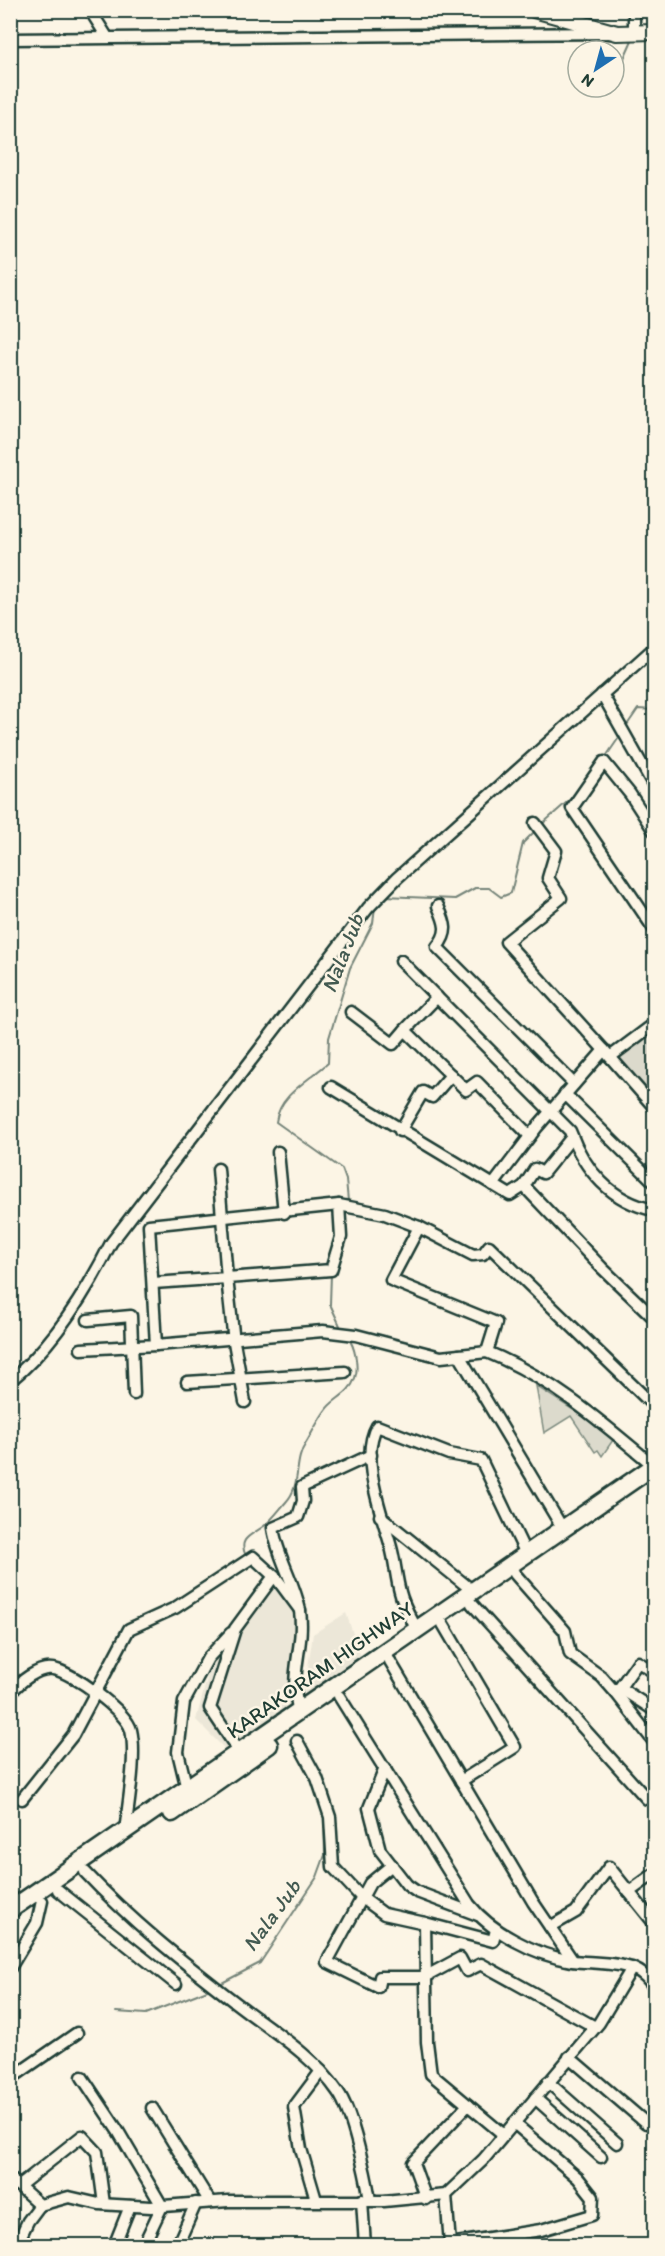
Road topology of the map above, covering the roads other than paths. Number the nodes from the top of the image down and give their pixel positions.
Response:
1 (90, 10) edge
2 (534, 10) edge
3 (634, 10) edge
4 (634, 32) junction
5 (654, 32) edge
6 (617, 33) junction
7 (107, 37) junction
8 (10, 39) edge
9 (654, 648) edge
10 (602, 694) junction
11 (654, 786) edge
12 (535, 823) dead end
13 (654, 831) edge
14 (438, 906) dead end
15 (654, 929) edge
16 (401, 961) dead end
17 (437, 997) junction
18 (351, 1012) dead end
19 (654, 1024) edge
20 (405, 1030) junction
21 (607, 1053) junction
22 (451, 1075) junction
23 (574, 1084) junction
24 (331, 1087) dead end
25 (566, 1094) junction
26 (654, 1107) edge
27 (550, 1112) junction
28 (400, 1131) junction
29 (530, 1136) junction
30 (572, 1137) junction
31 (278, 1152) dead end
32 (218, 1169) dead end
33 (654, 1182) edge
34 (493, 1185) junction
35 (524, 1186) junction
36 (339, 1205) junction
37 (654, 1210) edge
38 (284, 1213) junction
39 (221, 1218) junction
40 (419, 1227) junction
41 (227, 1278) junction
42 (153, 1283) junction
43 (654, 1318) edge
44 (88, 1320) dead end
45 (234, 1339) junction
46 (156, 1345) junction
47 (132, 1346) junction
48 (81, 1349) dead end
49 (487, 1352) junction
50 (459, 1355) junction
51 (345, 1372) dead end
52 (10, 1381) edge
53 (241, 1381) junction
54 (187, 1382) dead end
55 (134, 1394) dead end
56 (245, 1402) dead end
57 (654, 1406) edge
58 (371, 1455) junction
59 (654, 1466) edge
60 (654, 1479) edge
61 (380, 1516) junction
62 (563, 1528) junction
63 (526, 1554) junction
64 (515, 1574) junction
65 (274, 1576) junction
66 (472, 1598) junction
67 (300, 1610) junction
68 (443, 1624) junction
69 (235, 1629) junction
70 (417, 1630) junction
71 (390, 1661) junction
72 (654, 1672) edge
73 (618, 1691) junction
74 (10, 1694) edge
75 (96, 1694) junction
76 (339, 1696) junction
77 (654, 1710) edge
78 (293, 1725) junction
79 (654, 1742) edge
80 (240, 1753) junction
81 (384, 1768) junction
82 (461, 1781) junction
83 (187, 1789) junction
84 (22, 1799) dead end
85 (652, 1799) edge
86 (146, 1824) junction
87 (125, 1832) junction
88 (392, 1865) junction
89 (85, 1872) junction
90 (654, 1874) edge
91 (58, 1890) junction
92 (629, 1892) junction
93 (361, 1897) junction
94 (42, 1901) junction
95 (10, 1910) edge
96 (478, 1915) junction
97 (10, 1923) edge
98 (425, 1923) junction
99 (654, 1923) edge
100 (550, 1927) junction
101 (496, 1930) junction
102 (573, 1961) junction
103 (10, 1968) edge
104 (632, 1968) junction
105 (425, 1977) junction
106 (176, 1984) dead end
107 (654, 1989) edge
108 (595, 2027) junction
109 (77, 2033) dead end
110 (569, 2057) junction
111 (321, 2071) junction
112 (82, 2077) dead end
113 (10, 2079) edge
114 (548, 2082) junction
115 (535, 2098) junction
116 (468, 2105) junction
117 (152, 2108) dead end
118 (514, 2123) junction
119 (646, 2123) dead end
120 (504, 2135) junction
121 (617, 2143) dead end
122 (601, 2157) dead end
123 (15, 2182) edge
124 (446, 2195) junction
125 (426, 2199) junction
126 (316, 2200) junction
127 (366, 2200) junction
128 (210, 2202) junction
129 (196, 2203) junction
130 (104, 2204) junction
131 (40, 2205) junction
132 (130, 2206) junction
133 (162, 2206) junction
134 (450, 2245) edge
135 (24, 2246) edge
136 (114, 2246) edge
137 (143, 2246) edge
138 (177, 2246) edge
139 (365, 2246) edge

1 - 7 street
2 - 6 main road
3 - 4 street
4 - 5 main road
4 - 6 main road
6 - 7 street
7 - 8 street
9 - 10 street
10 - 11 street
10 - 52 street
12 - 21 street
13 - 15 street
14 - 23 street
16 - 17 street
17 - 20 street
17 - 27 street
18 - 20 street
19 - 21 street
20 - 22 street
21 - 23 street
21 - 26 street
22 - 28 street
22 - 29 street
23 - 25 street
24 - 28 street
25 - 27 street
25 - 33 street
27 - 29 street
27 - 30 street
28 - 34 street
29 - 34 street
30 - 35 street
30 - 37 street
31 - 38 street
32 - 39 street
34 - 35 street
35 - 43 street
36 - 38 street
36 - 40 street
36 - 41 street
38 - 39 street
39 - 41 street
39 - 42 street
40 - 49 street
40 - 57 street
41 - 42 street
41 - 45 street
42 - 46 street
44 - 47 street
45 - 46 street
45 - 50 street
45 - 53 street
46 - 47 street
47 - 48 street
47 - 55 street
49 - 50 street
49 - 59 street
50 - 62 street
51 - 53 street
53 - 54 street
53 - 56 street
58 - 61 street
58 - 63 street
58 - 67 street
59 - 62 highway, KARAKORAM HIGHWAY
60 - 64 highway, KARAKORAM HIGHWAY
61 - 66 street
61 - 70 street
62 - 63 highway, KARAKORAM HIGHWAY
63 - 66 highway, KARAKORAM HIGHWAY
64 - 66 highway, KARAKORAM HIGHWAY
64 - 73 street
65 - 67 street
65 - 69 street
65 - 75 street
66 - 68 highway, KARAKORAM HIGHWAY
66 - 70 highway, KARAKORAM HIGHWAY
66 - 85 street
67 - 78 street
68 - 71 highway, KARAKORAM HIGHWAY
68 - 82 street
69 - 80 street
69 - 83 street
70 - 78 highway, KARAKORAM HIGHWAY
71 - 76 highway, KARAKORAM HIGHWAY
71 - 82 street
72 - 73 street
73 - 77 street
73 - 79 street
74 - 75 street
75 - 84 street
75 - 87 street
76 - 78 highway, KARAKORAM HIGHWAY
76 - 81 street
78 - 80 highway, KARAKORAM HIGHWAY
78 - 86 highway, KARAKORAM HIGHWAY
78 - 93 street
80 - 83 highway, KARAKORAM HIGHWAY
81 - 88 street
81 - 96 street
82 - 100 street
83 - 86 highway, KARAKORAM HIGHWAY
86 - 87 highway, KARAKORAM HIGHWAY
86 - 89 highway, KARAKORAM HIGHWAY
87 - 95 highway, KARAKORAM HIGHWAY
88 - 93 street
88 - 96 street
89 - 91 highway, KARAKORAM HIGHWAY
89 - 111 street
90 - 92 street
91 - 94 highway, KARAKORAM HIGHWAY
91 - 106 street
92 - 99 street
92 - 100 street
93 - 98 street
93 - 105 street
94 - 97 highway, KARAKORAM HIGHWAY
94 - 103 street
96 - 101 street
98 - 101 street
98 - 105 street
100 - 102 street
101 - 102 street
102 - 104 street
104 - 107 street
104 - 108 street
105 - 108 street
105 - 116 street
108 - 110 street
109 - 113 street
110 - 114 street
110 - 119 street
111 - 126 street
111 - 127 street
112 - 133 street
114 - 115 street
114 - 121 street
115 - 118 street
115 - 122 street
116 - 120 street
116 - 125 street
117 - 128 street
118 - 120 street
118 - 134 street
120 - 124 street
123 - 130 street
123 - 131 street
124 - 125 street
124 - 134 street
125 - 127 street
126 - 127 street
126 - 128 street
127 - 139 street
128 - 129 street
129 - 133 street
129 - 138 street
130 - 131 street
130 - 132 street
131 - 135 street
132 - 133 street
132 - 136 street
133 - 137 street

